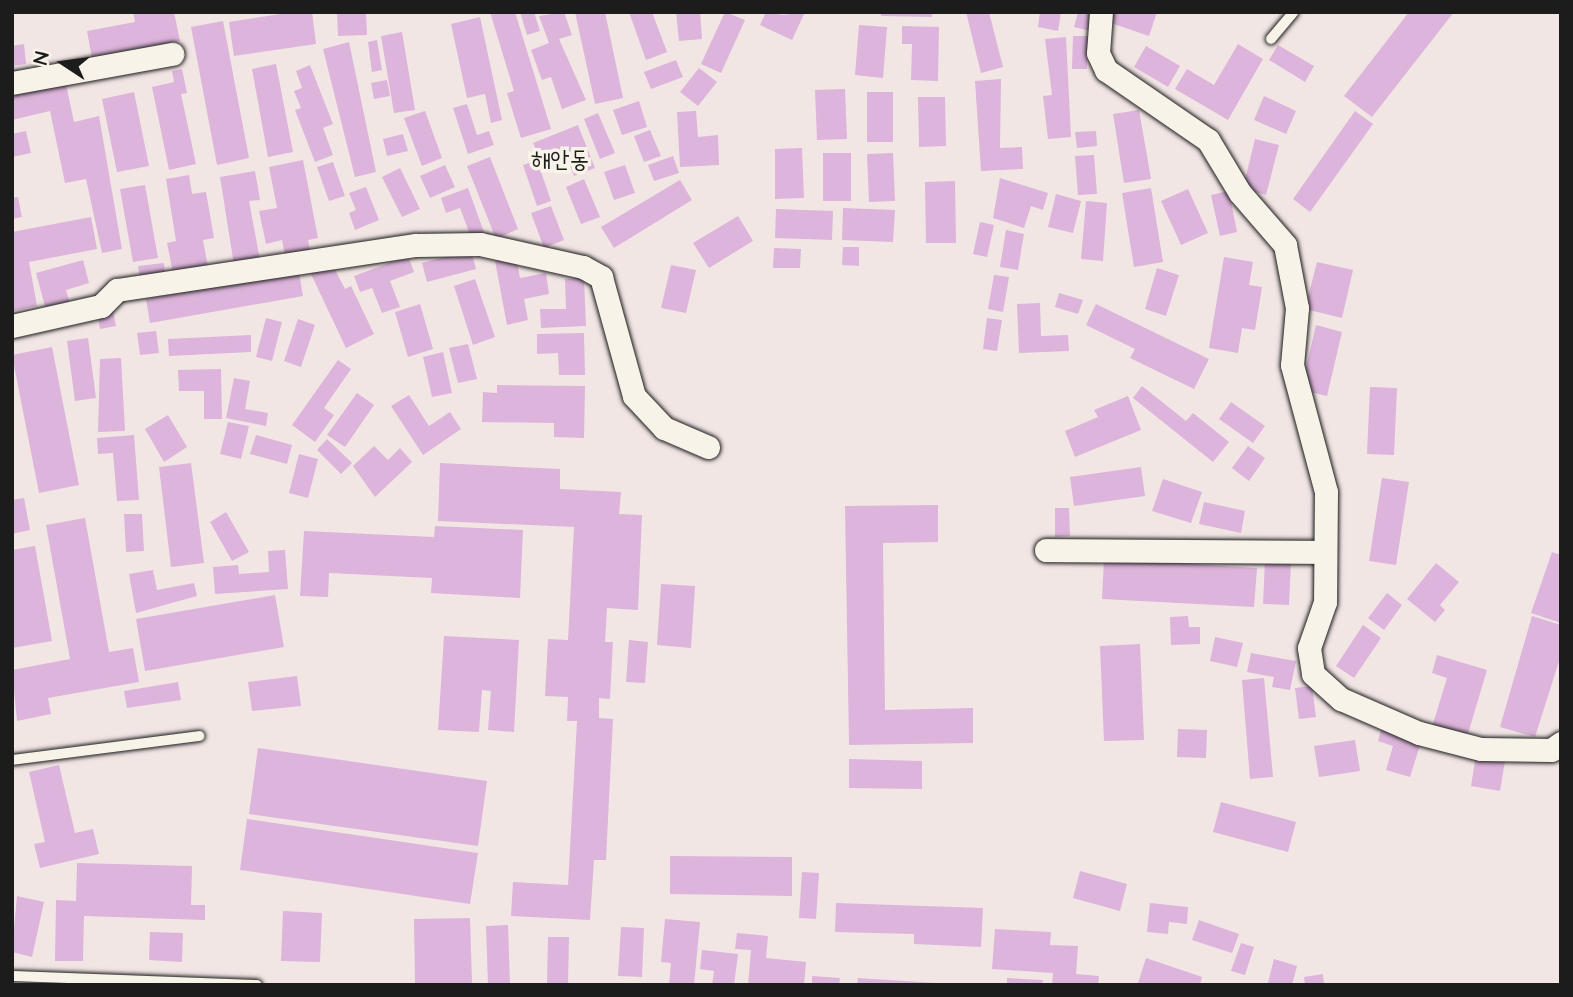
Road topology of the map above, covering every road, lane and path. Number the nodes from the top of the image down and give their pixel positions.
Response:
1 (1101, 12) edge
2 (1294, 12) edge
3 (1271, 39) dead end
4 (172, 54) dead end
5 (12, 83) edge
6 (12, 326) edge
7 (708, 447) dead end
8 (1046, 550) dead end
9 (1324, 552) junction
10 (199, 736) dead end
11 (1561, 743) edge
12 (12, 760) edge
13 (12, 976) edge
14 (257, 985) edge

1 - 9 street
2 - 3 lane
4 - 5 street
6 - 7 street
8 - 9 street
9 - 11 street
10 - 12 lane
13 - 14 lane

